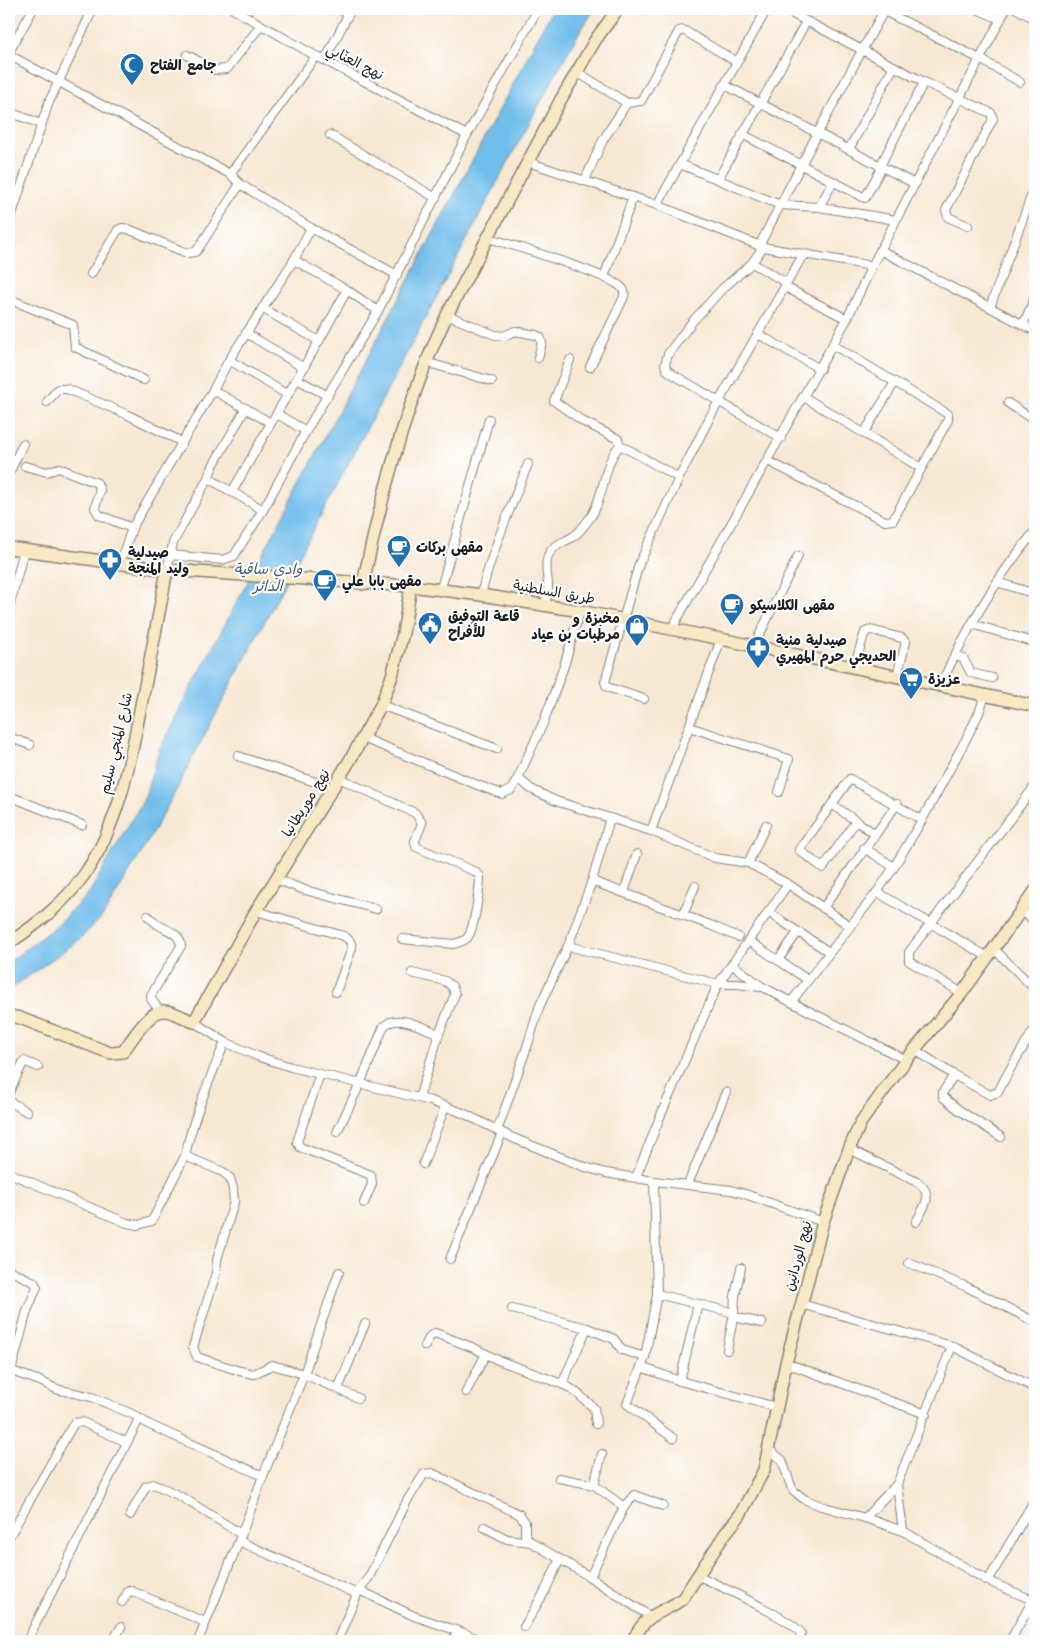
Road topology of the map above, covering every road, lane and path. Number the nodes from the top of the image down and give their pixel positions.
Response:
1 (33, 9) edge
2 (93, 9) edge
3 (232, 9) edge
4 (338, 9) edge
5 (538, 9) edge
6 (618, 9) edge
7 (768, 9) edge
8 (783, 9) edge
9 (977, 9) edge
10 (1006, 9) edge
11 (1017, 9) edge
12 (882, 10) edge
13 (350, 11) edge
14 (245, 12) edge
15 (895, 12) edge
16 (1000, 19) junction
17 (1035, 19) edge
18 (806, 22) junction
19 (261, 25) junction
20 (862, 49) junction
21 (9, 54) edge
22 (187, 54) dead end
23 (316, 56) junction
24 (980, 59) junction
25 (324, 60) junction
26 (737, 62) junction
27 (894, 66) junction
28 (576, 72) junction
29 (58, 81) junction
30 (924, 82) junction
31 (1020, 82) dead end
32 (725, 85) junction
33 (959, 99) junction
34 (627, 103) junction
35 (760, 103) junction
36 (9, 112) edge
37 (41, 124) junction
38 (817, 132) junction
39 (742, 134) junction
40 (330, 135) dead end
41 (467, 135) junction
42 (849, 149) junction
43 (528, 162) junction
44 (680, 164) junction
45 (802, 166) junction
46 (881, 167) junction
47 (230, 174) junction
48 (718, 179) junction
49 (585, 180) junction
50 (833, 182) junction
51 (240, 184) junction
52 (915, 184) junction
53 (1035, 186) edge
54 (633, 197) junction
55 (436, 198) junction
56 (865, 198) junction
57 (1032, 204) edge
58 (657, 205) junction
59 (780, 205) junction
60 (819, 207) junction
61 (862, 214) junction
62 (896, 220) junction
63 (9, 224) edge
64 (968, 226) dead end
65 (311, 228) junction
66 (489, 238) junction
67 (761, 247) junction
68 (880, 250) junction
69 (803, 255) junction
70 (294, 260) junction
71 (752, 263) junction
72 (872, 266) junction
73 (91, 274) dead end
74 (397, 275) junction
75 (604, 277) junction
76 (786, 285) junction
77 (347, 290) junction
78 (1035, 298) edge
79 (9, 299) edge
80 (262, 308) junction
81 (990, 308) junction
82 (378, 311) junction
83 (447, 315) junction
84 (847, 319) junction
85 (1023, 325) junction
86 (1035, 331) edge
87 (246, 333) junction
88 (758, 334) junction
89 (319, 342) junction
90 (833, 345) junction
91 (538, 358) dead end
92 (229, 360) junction
93 (570, 360) dead end
94 (425, 362) junction
95 (590, 367) dead end
96 (304, 368) junction
97 (820, 369) junction
98 (297, 379) junction
99 (144, 380) dead end
100 (492, 381) dead end
101 (895, 382) junction
102 (213, 390) junction
103 (288, 395) junction
104 (328, 396) junction
105 (804, 397) junction
106 (47, 402) dead end
107 (718, 402) junction
108 (1008, 403) dead end
109 (246, 408) junction
110 (277, 414) junction
111 (489, 419) dead end
112 (1035, 421) edge
113 (271, 423) junction
114 (306, 431) junction
115 (864, 433) junction
116 (781, 438) junction
117 (182, 442) junction
118 (23, 444) dead end
119 (620, 445) junction
120 (768, 461) junction
121 (528, 464) dead end
122 (25, 466) dead end
123 (921, 468) junction
124 (9, 473) edge
125 (208, 478) junction
126 (680, 478) junction
127 (232, 492) junction
128 (263, 510) junction
129 (132, 528) junction
130 (1035, 531) edge
131 (9, 548) edge
132 (24, 550) junction
133 (170, 555) junction
134 (798, 556) dead end
135 (119, 564) junction
136 (167, 570) junction
137 (997, 582) junction
138 (363, 584) junction
139 (411, 586) junction
140 (441, 588) junction
141 (1035, 594) edge
142 (481, 595) junction
143 (545, 605) junction
144 (9, 608) edge
145 (580, 611) junction
146 (623, 620) junction
147 (972, 624) junction
148 (671, 630) junction
149 (721, 639) junction
150 (1032, 642) dead end
151 (754, 646) junction
152 (955, 656) junction
153 (854, 666) junction
154 (897, 676) junction
155 (992, 678) dead end
156 (940, 686) junction
157 (985, 695) junction
158 (644, 699) dead end
159 (381, 705) junction
160 (1035, 706) edge
161 (689, 727) junction
162 (9, 737) edge
163 (363, 738) junction
164 (30, 745) dead end
165 (497, 749) dead end
166 (238, 756) dead end
167 (518, 778) junction
168 (336, 783) junction
169 (1035, 786) edge
170 (779, 792) dead end
171 (9, 796) edge
172 (832, 804) junction
173 (896, 804) junction
174 (610, 818) junction
175 (922, 820) junction
176 (856, 821) junction
177 (82, 825) dead end
178 (766, 825) dead end
179 (651, 832) junction
180 (875, 834) junction
181 (864, 848) junction
182 (637, 854) dead end
183 (748, 863) junction
184 (894, 867) junction
185 (275, 879) junction
186 (592, 881) junction
187 (788, 884) junction
188 (695, 886) dead end
189 (1035, 891) edge
190 (624, 892) junction
191 (877, 892) junction
192 (823, 908) junction
193 (376, 909) dead end
194 (1021, 910) junction
195 (256, 911) junction
196 (768, 912) junction
197 (682, 914) junction
198 (148, 916) dead end
199 (1035, 922) edge
200 (932, 923) junction
201 (850, 926) junction
202 (798, 932) junction
203 (738, 937) dead end
204 (402, 939) dead end
205 (10, 941) edge
206 (750, 941) junction
207 (568, 946) junction
208 (830, 952) junction
209 (991, 953) junction
210 (778, 960) junction
211 (733, 965) junction
212 (412, 973) dead end
213 (808, 980) junction
214 (718, 984) junction
215 (764, 988) junction
216 (1035, 989) edge
217 (336, 992) dead end
218 (962, 993) junction
219 (791, 1002) junction
220 (160, 1011) junction
221 (9, 1016) edge
222 (194, 1022) junction
223 (1035, 1028) edge
224 (439, 1034) junction
225 (225, 1042) junction
226 (915, 1050) junction
227 (906, 1060) junction
228 (38, 1067) dead end
229 (320, 1074) junction
230 (954, 1075) junction
231 (360, 1084) junction
232 (9, 1092) edge
233 (726, 1092) dead end
234 (419, 1098) junction
235 (9, 1101) edge
236 (445, 1106) junction
237 (27, 1112) dead end
238 (336, 1132) dead end
239 (500, 1132) junction
240 (1001, 1136) dead end
241 (850, 1149) junction
242 (185, 1156) junction
243 (423, 1164) dead end
244 (9, 1173) edge
245 (636, 1177) junction
246 (654, 1181) junction
247 (688, 1184) junction
248 (364, 1203) dead end
249 (823, 1222) junction
250 (916, 1222) dead end
251 (450, 1259) dead end
252 (910, 1263) dead end
253 (741, 1268) dead end
254 (9, 1270) edge
255 (339, 1272) dead end
256 (657, 1294) junction
257 (698, 1304) junction
258 (800, 1304) junction
259 (512, 1309) dead end
260 (734, 1315) junction
261 (1035, 1322) edge
262 (762, 1323) dead end
263 (365, 1324) dead end
264 (587, 1328) junction
265 (425, 1346) dead end
266 (952, 1346) junction
267 (727, 1350) dead end
268 (486, 1354) junction
269 (645, 1357) junction
270 (786, 1363) junction
271 (641, 1368) junction
272 (9, 1371) edge
273 (304, 1374) junction
274 (680, 1381) junction
275 (562, 1384) junction
276 (1035, 1388) edge
277 (338, 1389) junction
278 (466, 1392) dead end
279 (358, 1398) dead end
280 (776, 1407) junction
281 (926, 1414) junction
282 (139, 1419) junction
283 (596, 1424) dead end
284 (673, 1438) dead end
285 (126, 1442) junction
286 (768, 1449) junction
287 (602, 1454) dead end
288 (263, 1476) junction
289 (559, 1478) dead end
290 (897, 1484) junction
291 (594, 1485) junction
292 (1035, 1500) edge
293 (624, 1506) junction
294 (663, 1506) dead end
295 (130, 1516) dead end
296 (865, 1518) junction
297 (484, 1527) dead end
298 (903, 1531) junction
299 (9, 1537) edge
300 (240, 1538) junction
301 (531, 1542) junction
302 (560, 1559) junction
303 (698, 1576) junction
304 (590, 1577) junction
305 (988, 1581) junction
306 (358, 1592) junction
307 (1034, 1600) edge
308 (122, 1602) dead end
309 (651, 1617) junction
310 (205, 1622) junction
311 (121, 1627) dead end
312 (524, 1627) dead end
313 (457, 1631) junction
314 (9, 1636) edge
315 (17, 1641) edge
316 (26, 1641) edge
317 (113, 1641) edge
318 (198, 1641) edge
319 (337, 1641) edge
320 (452, 1641) edge
321 (482, 1641) edge
322 (632, 1641) edge
323 (799, 1641) edge
324 (1010, 1641) edge

1 - 21 street
2 - 29 street
3 - 14 street, نهج العنّابي
4 - 13 street
5 - 41 street
6 - 28 main road
7 - 26 street
8 - 18 street
9 - 16 street
10 - 16 street
11 - 17 street
12 - 15 street
12 - 20 street
13 - 25 street
14 - 19 street, نهج العنّابي
15 - 24 street
16 - 24 street
18 - 20 street
18 - 35 street
19 - 22 street
19 - 23 street, نهج العنّابي
20 - 27 street
20 - 38 street
21 - 29 street
23 - 25 street, نهج العنّابي
23 - 47 street
24 - 31 street
24 - 33 street
25 - 41 street, نهج العنّابي
26 - 32 street
26 - 34 street
27 - 30 street
27 - 42 street
28 - 34 street
28 - 43 main road
29 - 37 street
29 - 47 street
30 - 33 street
30 - 46 street
32 - 35 street
32 - 44 street
33 - 52 street
33 - 64 street
34 - 49 street
35 - 38 street
35 - 39 street
36 - 37 street
37 - 63 street
38 - 42 street
38 - 45 street
39 - 45 street
39 - 48 street
40 - 55 street
41 - 55 street
42 - 46 street
43 - 49 street
43 - 66 main road
44 - 48 street
44 - 58 street
45 - 50 street
45 - 59 street
46 - 52 street
46 - 56 street
47 - 51 street
48 - 59 street
49 - 54 street
50 - 56 street
50 - 60 street
51 - 65 street
51 - 73 street
52 - 62 street
53 - 57 street
54 - 58 street
54 - 75 street
55 - 74 street
56 - 61 street
57 - 81 street
58 - 67 street
59 - 60 street
59 - 67 street
60 - 61 street
61 - 62 street
62 - 68 street
65 - 70 street
65 - 74 street
66 - 75 street
66 - 83 main road
67 - 69 street
67 - 71 street
68 - 72 street
68 - 81 street
69 - 72 street
69 - 76 street
70 - 77 street
70 - 80 street
71 - 76 street
71 - 107 street
72 - 84 street
74 - 82 street
75 - 95 street
76 - 84 street
76 - 88 street
77 - 82 street
77 - 89 street
78 - 85 street
79 - 99 street
80 - 87 street
80 - 89 street
81 - 85 street
82 - 104 street
83 - 91 street
83 - 94 main road
84 - 90 street
85 - 86 street
87 - 92 street
87 - 96 street
88 - 97 street
88 - 107 street
89 - 96 street
90 - 97 street
90 - 101 street
92 - 102 street
92 - 103 street
93 - 119 street
94 - 100 street
94 - 138 main road
96 - 98 street
97 - 105 street
98 - 103 street
98 - 104 street
101 - 115 street
101 - 123 street
102 - 109 street
102 - 117 street
103 - 110 street
104 - 114 street
105 - 115 street
105 - 116 street
106 - 117 street
107 - 116 street
107 - 126 street
108 - 112 street
109 - 113 street
109 - 125 street
110 - 113 street
110 - 114 street
111 - 140 street
113 - 127 street
114 - 128 street
115 - 123 street
116 - 120 street
117 - 129 street
118 - 124 street
119 - 126 street
119 - 143 street
120 - 123 street
120 - 148 street
121 - 142 street
122 - 129 street
125 - 127 street
125 - 133 street
126 - 146 street
127 - 128 street
128 - 133 street
129 - 135 street
130 - 137 street
131 - 132 main road
132 - 135 main road
132 - 144 street
133 - 136 street
134 - 151 street
135 - 136 main road
136 - 138 main road, طريق السلطنية
136 - 205 main road, شارع المنجي سليم
137 - 141 street
137 - 147 street
138 - 139 main road, طريق السلطنية
139 - 140 main road, طريق السلطنية
139 - 159 main road, نهج موريطانيا
140 - 142 main road, طريق السلطنية
142 - 143 main road, طريق السلطنية
143 - 145 main road, طريق السلطنية
145 - 146 main road, طريق السلطنية
145 - 167 street
146 - 148 main road, طريق السلطنية
146 - 158 street
147 - 150 street
147 - 152 street
148 - 149 main road, طريق السلطنية
149 - 151 main road, طريق السلطنية
149 - 161 street
151 - 153 main road, طريق السلطنية
152 - 155 street
152 - 156 street
153 - 154 main road, طريق السلطنية
153 - 154 street
154 - 156 main road, طريق السلطنية
156 - 157 main road, طريق السلطنية
157 - 160 main road, طريق السلطنية
157 - 175 street
159 - 163 main road, نهج موريطانيا
159 - 165 street
161 - 170 street
161 - 179 street
162 - 164 street
163 - 167 street
163 - 168 main road, نهج موريطانيا
166 - 168 street
167 - 174 street
168 - 185 main road, نهج موريطانيا
168 - 204 street
169 - 200 street
171 - 177 street
172 - 173 street
172 - 176 street
172 - 176 street
173 - 175 street
173 - 180 street
174 - 179 street
174 - 186 street
175 - 184 street
176 - 180 street
178 - 183 street
179 - 183 street
180 - 181 street
181 - 184 street
181 - 192 street
182 - 190 street
183 - 187 street
184 - 191 street
185 - 193 street
185 - 195 main road, نهج موريطانيا
186 - 190 street
186 - 207 street
187 - 192 street
187 - 196 street
188 - 197 street
189 - 194 main road, نهج الوردانين
190 - 197 street
191 - 200 street
191 - 201 street
192 - 201 street
194 - 199 street
194 - 209 main road, نهج الوردانين
195 - 217 street
195 - 222 main road, نهج موريطانيا
196 - 202 street
196 - 206 street
197 - 203 street
198 - 220 street
200 - 209 street
200 - 218 street
201 - 208 street
202 - 208 street
202 - 210 street
206 - 210 street
206 - 211 street
207 - 214 street
207 - 239 street
208 - 213 street
209 - 216 street
209 - 218 main road, نهج الوردانين
210 - 213 street
211 - 214 street
211 - 215 street
212 - 224 street
213 - 219 street
214 - 215 street
214 - 245 street
215 - 219 street
218 - 226 main road, نهج الوردانين
219 - 227 street
220 - 221 main road
220 - 222 main road
222 - 225 street
223 - 230 street
224 - 231 street
224 - 234 street
225 - 229 street
225 - 242 street
226 - 227 main road, نهج الوردانين
226 - 230 street
227 - 241 main road, نهج الوردانين
228 - 232 street
229 - 231 street
229 - 248 street
230 - 240 street
231 - 234 street
231 - 238 street
233 - 247 street
234 - 236 street
235 - 237 street
236 - 239 street
236 - 243 street
239 - 245 street
239 - 251 street
241 - 249 main road, نهج الوردانين
241 - 250 street
242 - 244 street
242 - 273 street
245 - 246 street
246 - 247 street
246 - 256 street
247 - 249 street
249 - 258 main road, نهج الوردانين
252 - 261 street
253 - 260 street
254 - 272 street
255 - 273 street
256 - 257 street
256 - 269 street
257 - 260 street
257 - 274 street
258 - 266 street
258 - 270 main road, نهج الوردانين
259 - 264 street
260 - 262 street
260 - 267 street
263 - 277 street
264 - 269 street
264 - 275 street
265 - 268 street
266 - 276 street
266 - 281 street
268 - 275 street
268 - 278 street
269 - 271 street
270 - 280 main road, نهج الوردانين
270 - 281 street
271 - 274 street
271 - 284 street
272 - 282 street
273 - 277 street
273 - 288 street
274 - 280 street
275 - 283 street
277 - 279 street
280 - 286 main road, نهج الوردانين
281 - 290 street
282 - 285 street
282 - 288 street
285 - 299 street
285 - 316 street
286 - 296 street
286 - 303 main road, نهج الوردانين
287 - 291 street
288 - 300 street
289 - 291 street
290 - 296 street
290 - 298 street
291 - 293 street
292 - 305 street
293 - 294 street
293 - 304 street
295 - 300 street
296 - 298 street
297 - 301 street
298 - 305 street
300 - 306 street
300 - 310 street
301 - 302 street
301 - 306 street
302 - 304 street
302 - 312 street
303 - 309 main road, نهج الوردانين
303 - 323 street
304 - 309 street
305 - 307 street
306 - 313 street
306 - 319 street
307 - 324 street
308 - 310 street
309 - 322 main road, نهج الوردانين
310 - 318 street
311 - 317 street
313 - 320 street
313 - 321 street
314 - 315 street

